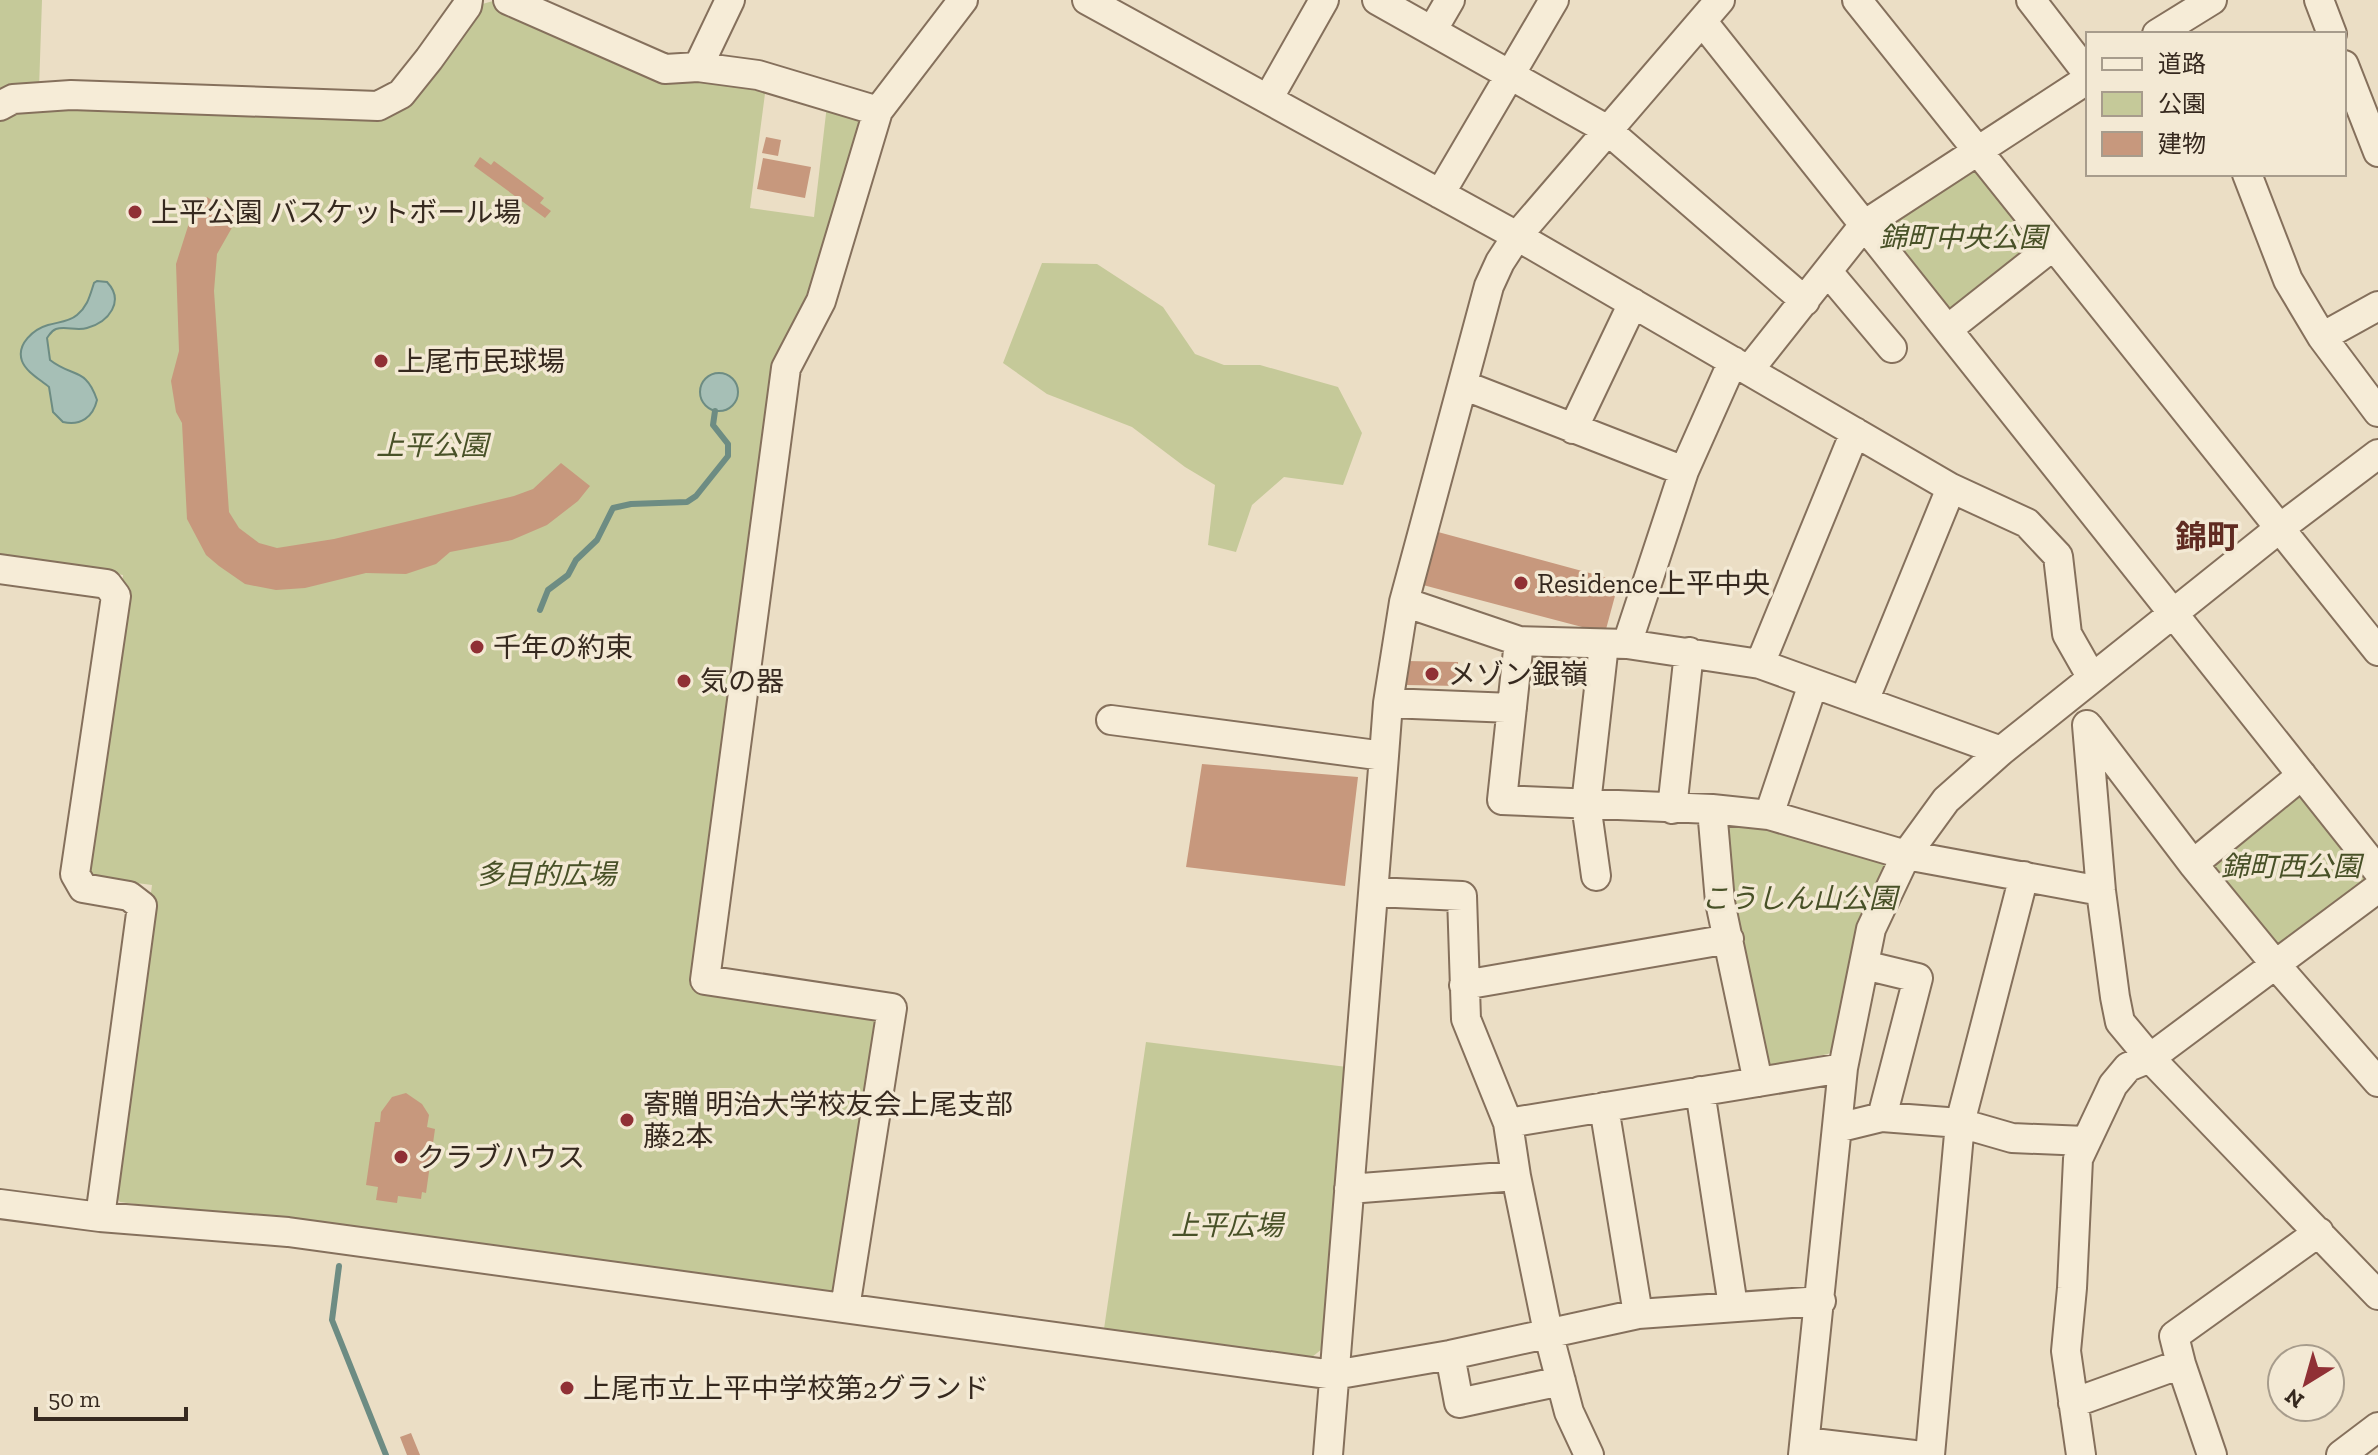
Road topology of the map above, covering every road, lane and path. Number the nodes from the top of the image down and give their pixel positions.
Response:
1 (468, 0) edge
2 (508, 0) edge
3 (730, 0) edge
4 (963, 0) edge
5 (1087, 0) edge
6 (1324, 0) edge
7 (1377, 0) edge
8 (1450, 0) edge
9 (1554, 0) edge
10 (1857, 0) edge
11 (2031, 0) edge
12 (2319, 0) edge
13 (1710, 7) edge
14 (1128, 10) edge
15 (2195, 12) edge
16 (1432, 31) junction
17 (2160, 32) edge
18 (2331, 32) edge
19 (698, 67) junction
20 (2346, 70) edge
21 (2086, 73) edge
22 (1510, 75) junction
23 (2086, 77) edge
24 (1268, 99) junction
25 (0, 106) edge
26 (878, 111) junction
27 (1606, 129) junction
28 (1978, 151) junction
29 (2378, 152) edge
30 (2248, 176) edge
31 (1440, 194) junction
32 (1864, 225) junction
33 (1517, 236) junction
34 (2053, 246) junction
35 (1828, 272) junction
36 (1805, 301) junction
37 (1633, 303) junction
38 (2378, 306) edge
39 (1948, 329) junction
40 (2322, 337) junction
41 (1892, 348) dead end
42 (1741, 366) junction
43 (1463, 385) junction
44 (2378, 412) edge
45 (1573, 429) junction
46 (1855, 432) junction
47 (2378, 454) edge
48 (1684, 471) junction
49 (1951, 488) junction
50 (2280, 528) junction
51 (0, 569) edge
52 (1404, 602) junction
53 (2174, 612) junction
54 (1519, 641) junction
55 (1615, 644) junction
56 (2378, 651) edge
57 (1689, 652) junction
58 (1760, 664) junction
59 (2092, 678) junction
60 (1813, 684) junction
61 (2067, 698) junction
62 (1864, 701) junction
63 (1388, 703) junction
64 (1512, 708) junction
65 (1111, 720) dead end
66 (2087, 725) junction
67 (2001, 751) junction
68 (1384, 756) junction
69 (2302, 775) junction
70 (1586, 804) junction
71 (1672, 809) junction
72 (1712, 809) junction
73 (1769, 815) junction
74 (1906, 855) junction
75 (2193, 864) junction
76 (2378, 871) edge
77 (1596, 876) dead end
78 (2024, 876) junction
79 (2378, 888) edge
80 (2101, 891) junction
81 (1374, 892) junction
82 (1729, 939) junction
83 (2275, 964) junction
84 (1864, 965) junction
85 (1464, 985) junction
86 (2150, 1058) junction
87 (1843, 1068) junction
88 (1758, 1082) junction
89 (2378, 1082) edge
90 (1700, 1091) junction
91 (1604, 1107) junction
92 (1882, 1117) junction
93 (1508, 1123) junction
94 (1960, 1123) junction
95 (1837, 1128) junction
96 (2086, 1141) junction
97 (1516, 1176) junction
98 (1349, 1189) junction
99 (0, 1204) edge
100 (100, 1217) junction
101 (2319, 1232) junction
102 (2375, 1284) edge
103 (1821, 1301) junction
104 (1733, 1306) junction
105 (845, 1308) junction
106 (1638, 1314) junction
107 (1548, 1332) junction
108 (1450, 1355) junction
109 (2181, 1364) junction
110 (1334, 1375) junction
111 (1561, 1381) junction
112 (2073, 1403) junction
113 (2378, 1427) edge
114 (1804, 1448) edge
115 (1328, 1455) edge
116 (1589, 1455) edge
117 (1914, 1455) edge
118 (1930, 1455) edge
119 (2081, 1455) edge
120 (2212, 1455) edge
121 (2341, 1455) edge

1 - 25 street
2 - 19 street
3 - 19 street
4 - 26 street
5 - 14 street
6 - 24 street
7 - 16 street
8 - 16 street
9 - 22 street
10 - 28 street
11 - 21 street
12 - 18 street
13 - 27 street
13 - 32 street
14 - 24 street
15 - 17 street
16 - 22 street
19 - 26 street
20 - 29 street
22 - 27 street
22 - 31 street
23 - 28 street
24 - 31 street
26 - 105 street
27 - 33 street
27 - 36 street
28 - 32 street
28 - 34 street
30 - 40 street
31 - 33 street
32 - 35 street
32 - 39 street
33 - 37 street
33 - 43 street
34 - 39 street
34 - 50 street
35 - 36 street
35 - 41 street
36 - 42 street
37 - 42 street
37 - 45 street
38 - 40 street
39 - 53 street
40 - 44 street
42 - 46 street
42 - 48 street
43 - 45 street
43 - 52 street
45 - 48 street
46 - 49 street
46 - 58 street
47 - 50 street
48 - 55 street
49 - 59 street
49 - 62 street
50 - 53 street
50 - 56 street
51 - 100 street
52 - 54 street
52 - 63 street
53 - 59 street
53 - 69 street
54 - 55 street
54 - 64 street
55 - 57 street
55 - 70 street
57 - 58 street
57 - 71 street
58 - 60 street
59 - 61 street
60 - 62 street
60 - 73 street
61 - 66 street
61 - 67 street
62 - 67 street
63 - 64 street
63 - 68 street
64 - 70 street
65 - 68 street
66 - 75 street
66 - 80 street
67 - 74 street
68 - 81 street
69 - 75 street
69 - 76 street
70 - 71 street
70 - 77 street
71 - 72 street
72 - 73 street
72 - 82 street
73 - 74 street
74 - 78 street
74 - 84 street
75 - 83 street
78 - 80 street
78 - 94 street
79 - 83 street
80 - 86 street
81 - 85 street
81 - 98 street
82 - 85 street
82 - 88 street
83 - 86 street
83 - 89 street
84 - 87 street
84 - 92 street
85 - 93 street
86 - 96 street
86 - 101 street
87 - 88 street
87 - 95 street
88 - 90 street
90 - 91 street
90 - 104 street
91 - 93 street
91 - 106 street
92 - 94 street
92 - 95 street
93 - 97 street
94 - 96 street
94 - 118 street
95 - 103 street
96 - 112 street
97 - 98 street
97 - 107 street
98 - 110 street
99 - 100 street
100 - 105 street
101 - 102 street
101 - 109 street
103 - 104 street
103 - 114 street
104 - 106 street
105 - 110 street
106 - 107 street
107 - 108 street
107 - 111 street
108 - 110 street
108 - 111 street
109 - 112 street
109 - 120 street
110 - 115 street
111 - 116 street
112 - 119 street
113 - 121 street
114 - 117 street

